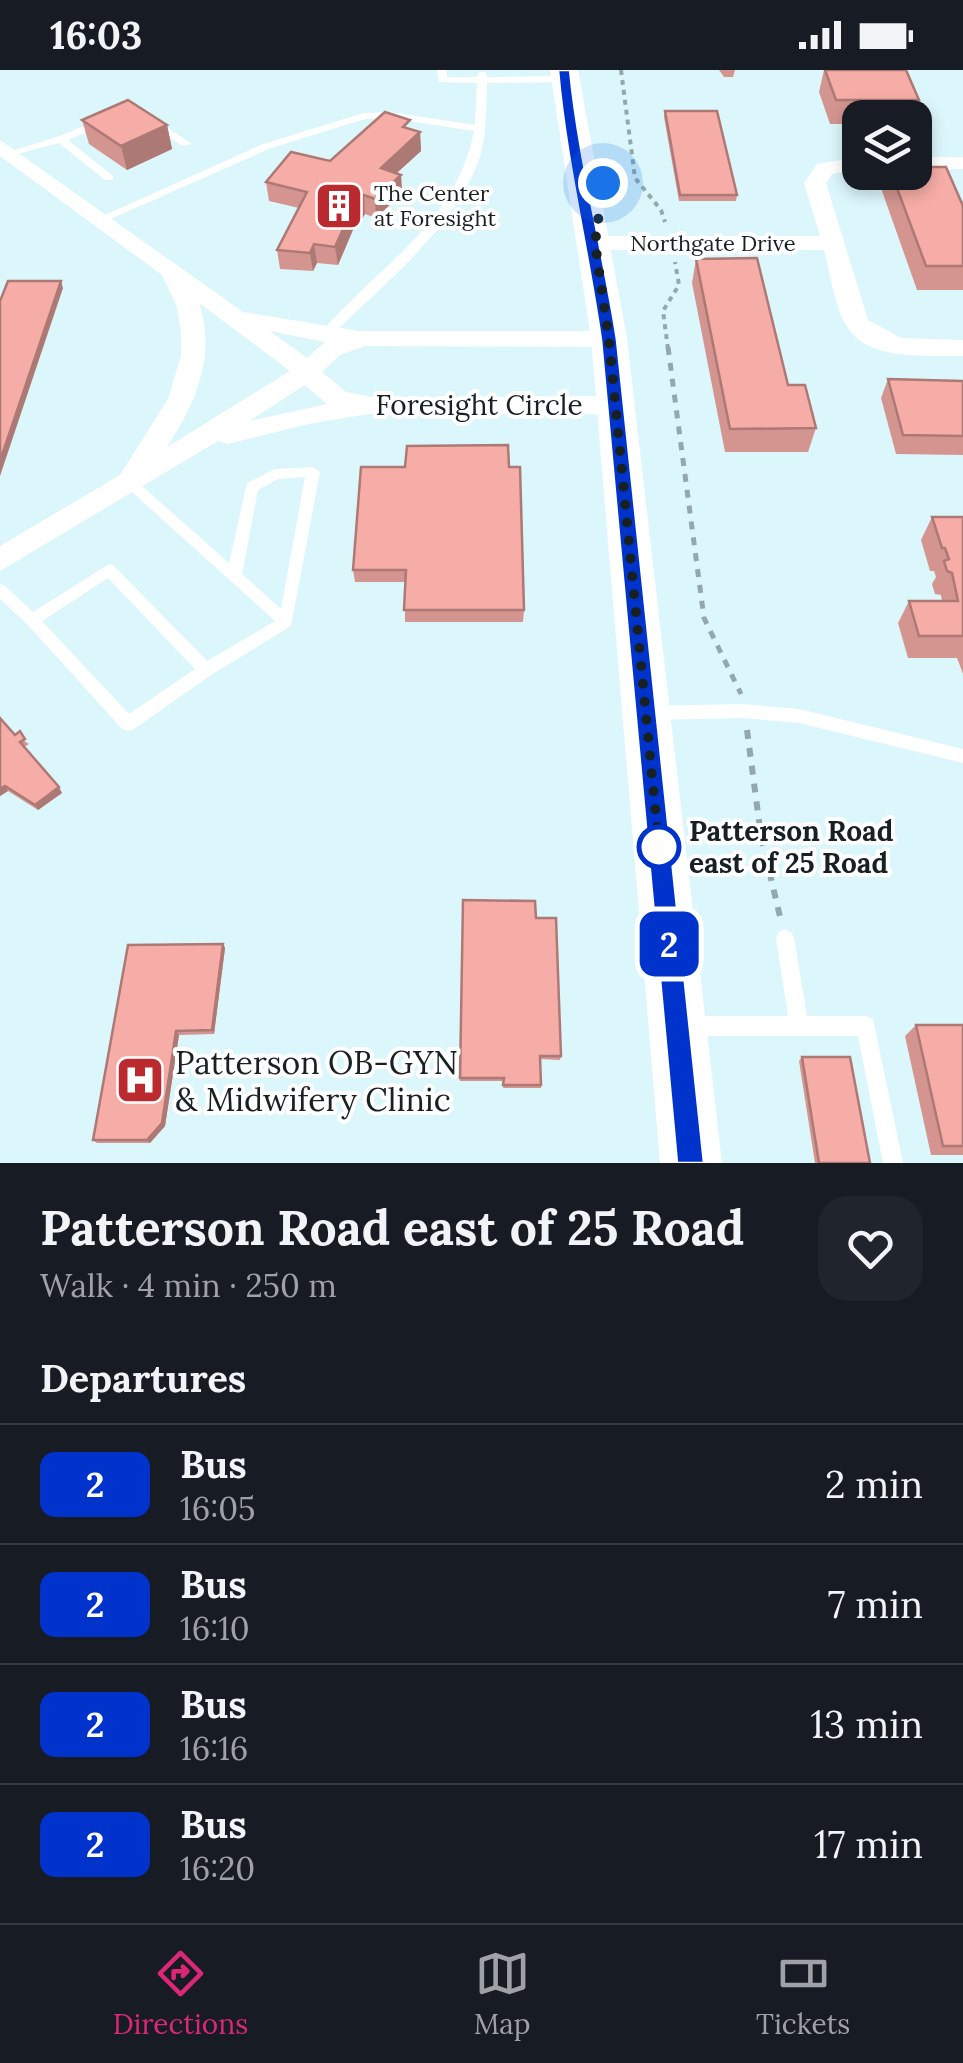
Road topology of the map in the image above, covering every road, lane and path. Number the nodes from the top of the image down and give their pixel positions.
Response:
1 (442, 70) edge
2 (621, 70) edge
3 (574, 73) edge
4 (482, 75) edge
5 (114, 117) edge
6 (146, 118) edge
7 (480, 129) junction
8 (61, 139) junction
9 (187, 144) dead end
10 (4, 157) edge
11 (963, 162) edge
12 (932, 163) edge
13 (842, 165) edge
14 (109, 178) dead end
15 (102, 220) junction
16 (595, 243) junction
17 (672, 243) junction
18 (832, 243) junction
19 (170, 269) junction
20 (226, 311) junction
21 (325, 335) junction
22 (363, 338) junction
23 (609, 340) junction
24 (963, 348) edge
25 (308, 371) junction
26 (614, 405) junction
27 (377, 407) junction
28 (185, 450) junction
29 (123, 486) junction
30 (0, 560) edge
31 (234, 576) junction
32 (0, 590) edge
33 (32, 620) junction
34 (286, 622) junction
35 (206, 670) junction
36 (744, 711) junction
37 (645, 713) junction
38 (963, 756) edge
39 (785, 938) joint
40 (677, 1026) junction
41 (799, 1026) junction
42 (690, 1163) edge
43 (893, 1163) edge

1 - 4 lane
2 - 17 path
3 - 4 lane
3 - 16 main road
4 - 7 lane
5 - 8 lane
6 - 9 lane
7 - 15 lane
7 - 21 lane
8 - 10 lane
8 - 14 lane
10 - 15 street, Foresight Circle
11 - 12 street
13 - 18 street
15 - 19 street, Foresight Circle
16 - 17 street, Northgate Drive
16 - 23 main road
17 - 18 street, Northgate Drive
17 - 36 path
18 - 24 street
19 - 20 street, Foresight Circle
19 - 29 street
20 - 21 street
20 - 25 street, Foresight Circle
21 - 22 street
22 - 23 street
22 - 25 street
23 - 26 main road
25 - 27 street, Foresight Circle
25 - 28 street
26 - 27 street, Foresight Circle
26 - 37 main road
27 - 28 street
28 - 29 street
29 - 30 street
29 - 31 lane
31 - 34 lane
31 - 34 lane
32 - 33 lane
33 - 35 lane
33 - 35 lane
34 - 35 lane
36 - 37 lane
36 - 38 lane
36 - 39 path
37 - 40 main road
39 - 41 lane
40 - 41 lane
40 - 42 main road
41 - 43 lane

